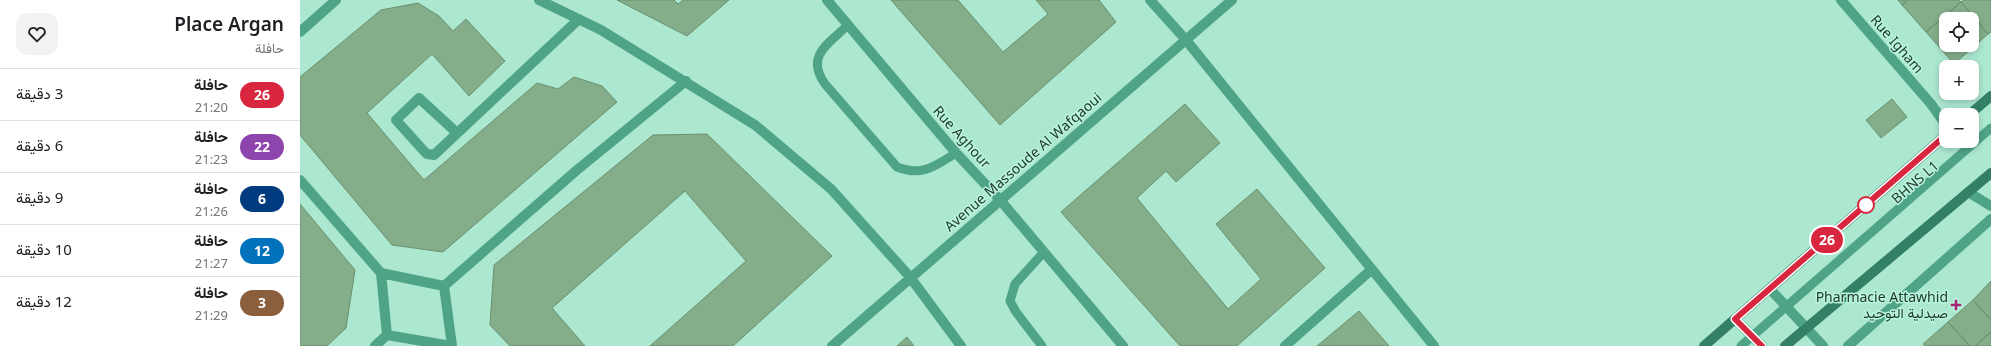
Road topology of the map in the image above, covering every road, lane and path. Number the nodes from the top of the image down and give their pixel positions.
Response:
1 (336, 0) edge
2 (540, 0) edge
3 (827, 0) edge
4 (1150, 0) edge
5 (1232, 0) edge
6 (1841, 0) edge
7 (579, 19) junction
8 (848, 25) junction
9 (300, 32) edge
10 (1186, 40) junction
11 (686, 81) junction
12 (1991, 96) edge
13 (1977, 108) edge
14 (1939, 115) edge
15 (1991, 128) edge
16 (457, 133) junction
17 (1991, 135) edge
18 (1939, 141) edge
19 (956, 153) junction
20 (1991, 173) edge
21 (300, 180) edge
22 (1968, 192) junction
23 (1001, 201) junction
24 (1991, 206) edge
25 (1991, 219) edge
26 (1043, 253) junction
27 (1371, 270) junction
28 (381, 273) junction
29 (910, 277) junction
30 (444, 286) junction
31 (1770, 289) junction
32 (1788, 308) junction
33 (1735, 319) junction
34 (1806, 329) junction
35 (387, 335) junction
36 (1755, 342) edge
37 (375, 346) edge
38 (451, 346) edge
39 (832, 346) edge
40 (961, 346) edge
41 (1042, 346) edge
42 (1123, 346) edge
43 (1285, 346) edge
44 (1434, 346) edge
45 (1704, 346) edge
46 (1741, 346) edge
47 (1785, 346) edge
48 (1823, 346) edge
49 (1848, 346) edge

1 - 9 street
2 - 7 street
3 - 8 street, Rue Aghour
4 - 10 street
5 - 10 street, Avenue Massoude Al Wafqaoui
6 - 14 street, Rue Igham
7 - 11 street
7 - 16 street
8 - 19 street, Rue Aghour
8 - 19 lane
10 - 23 street, Avenue Massoude Al Wafqaoui
10 - 27 street
11 - 29 street
11 - 30 street
12 - 13 street
15 - 32 lane, BHNS L1
16 - 16 street
17 - 32 lane, BHNS L1
18 - 31 street
19 - 23 street, Rue Aghour
20 - 22 street
21 - 28 street
22 - 24 street
22 - 34 street
23 - 26 street, Rue Aghour
23 - 29 street, Avenue Massoude Al Wafqaoui
25 - 49 street
26 - 41 lane
26 - 42 street, Rue Aghour
27 - 43 street
27 - 44 street
28 - 30 street
28 - 35 street
29 - 39 street, Avenue Massoude Al Wafqaoui
29 - 40 street
30 - 38 street
31 - 32 street
31 - 33 street
32 - 34 street
32 - 36 lane, BHNS L1
33 - 36 street
33 - 45 street
34 - 47 street
34 - 48 street
35 - 37 street
35 - 38 street
36 - 46 lane, BHNS L1

